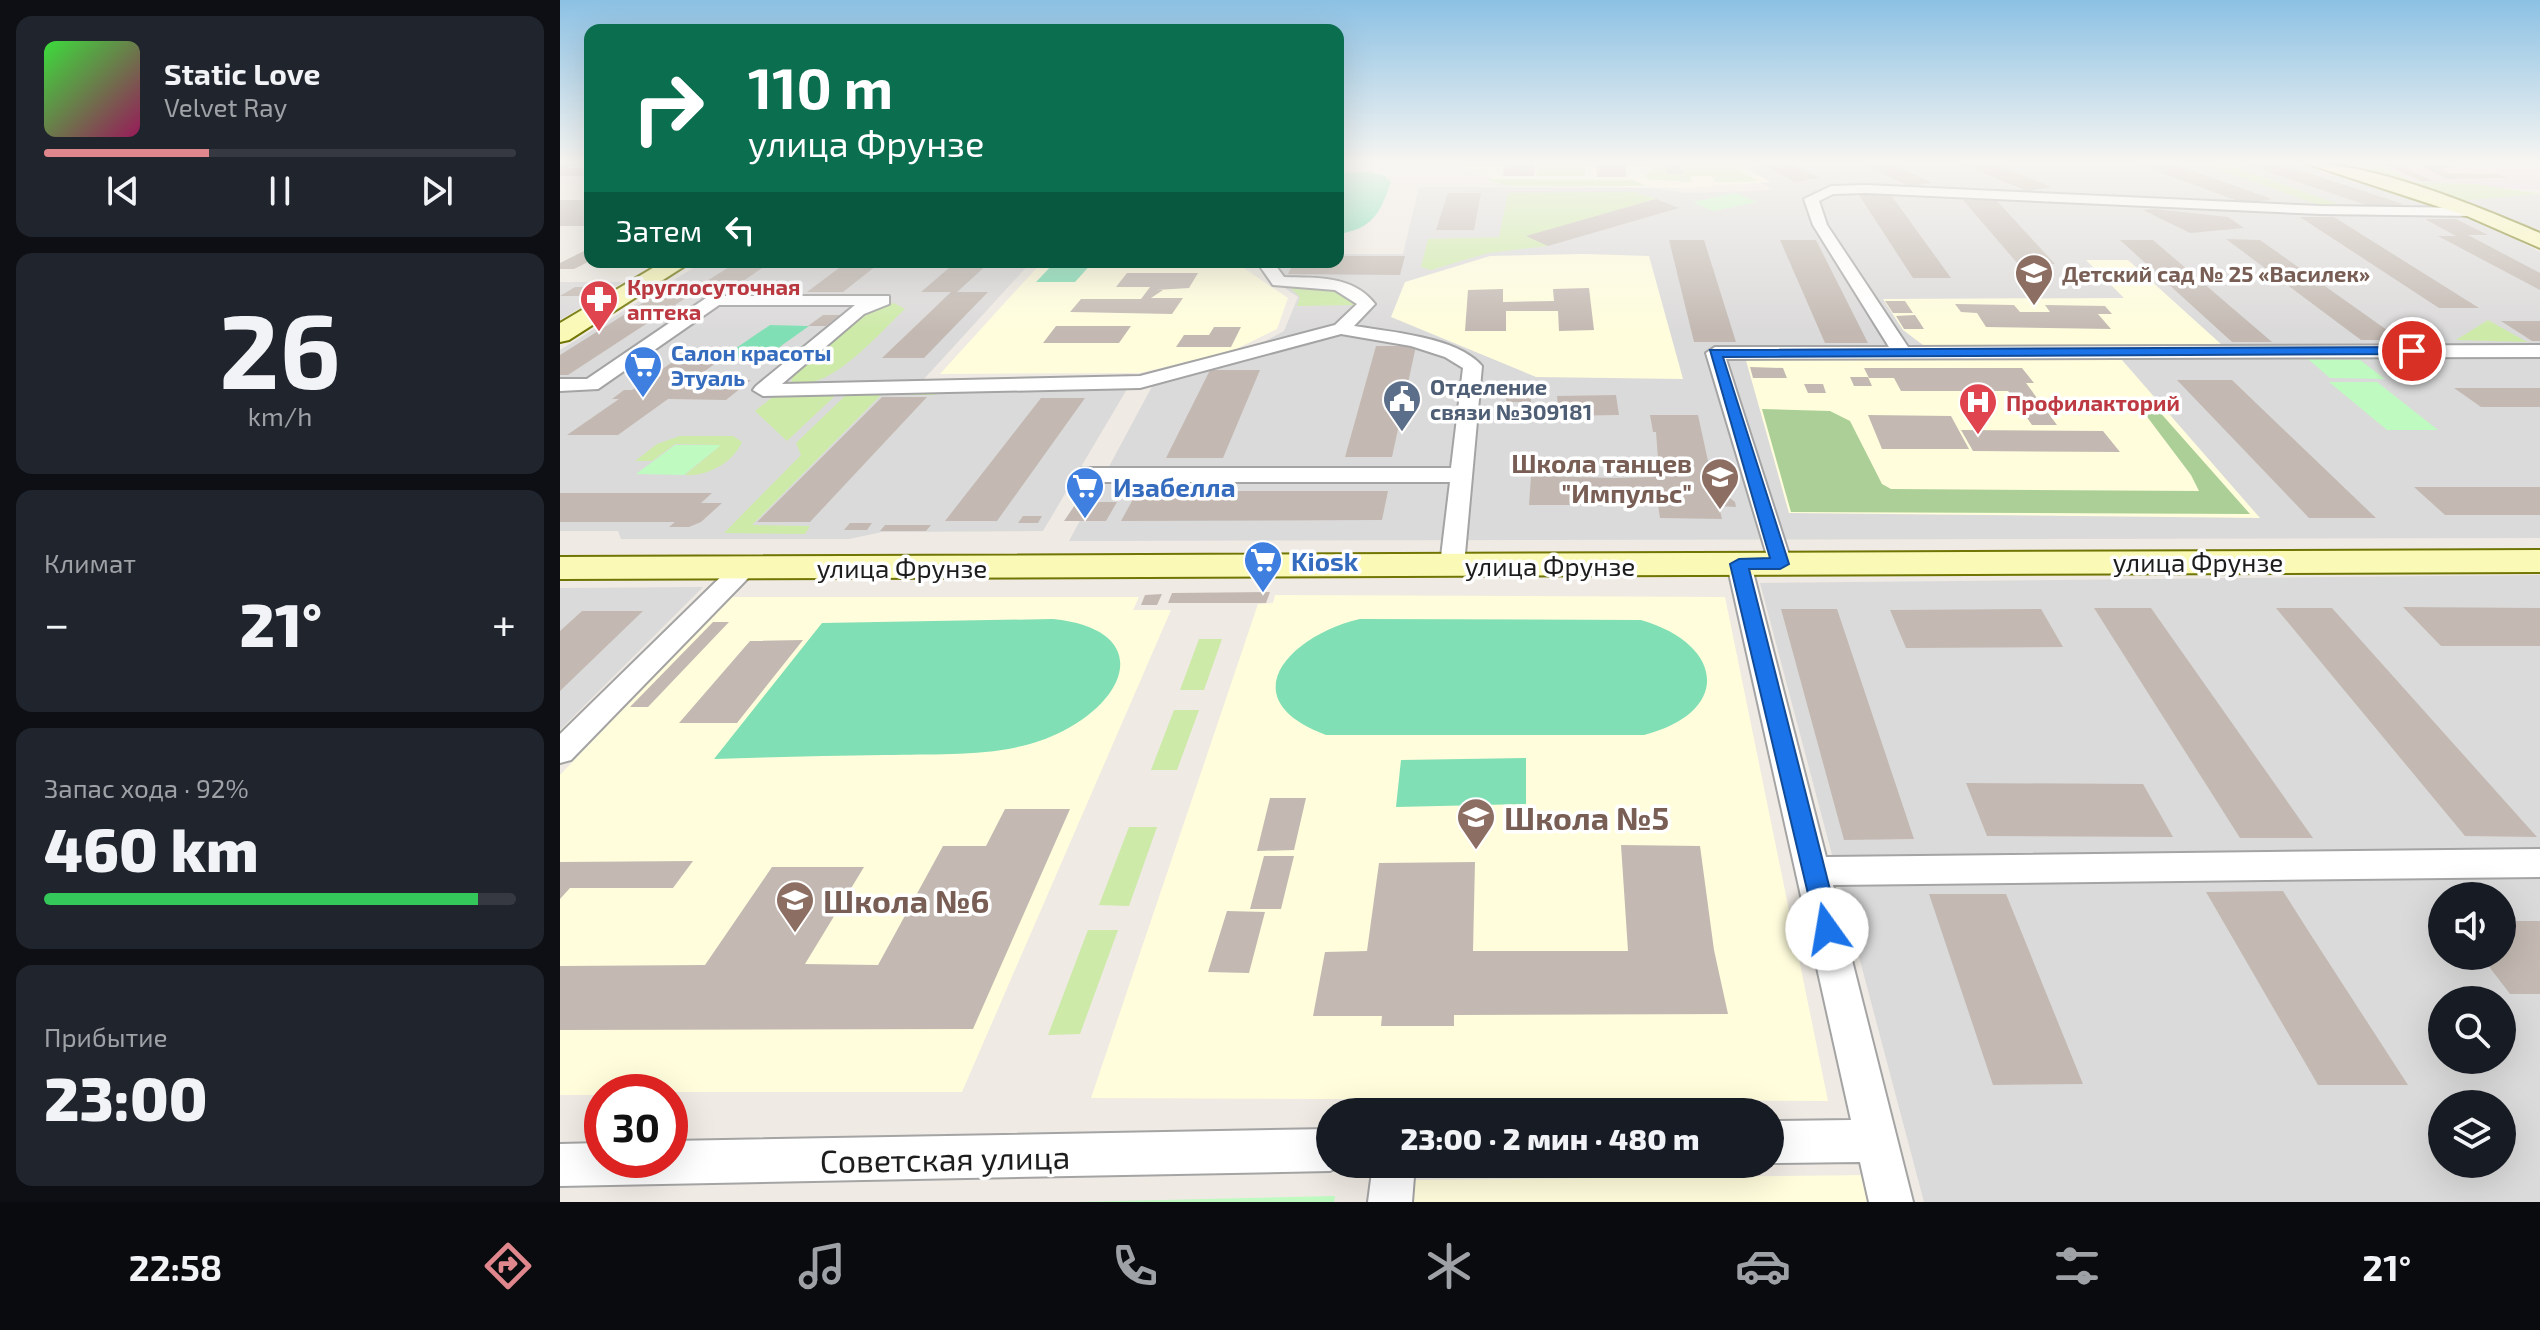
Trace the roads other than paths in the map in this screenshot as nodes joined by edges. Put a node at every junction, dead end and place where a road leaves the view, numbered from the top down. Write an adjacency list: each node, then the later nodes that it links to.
1 (1818, 219): 8 (street)
2 (2490, 219): 3 (main road)
3 (2540, 241)
4 (669, 268): 7 (main road)
5 (1269, 268): 6 (street)
6 (1341, 329): 10 (street); 12 (street)
7 (560, 334)
8 (1901, 351): 9 (street); 15 (street)
9 (2540, 351)
10 (560, 385)
11 (1082, 475): 12 (street)
12 (1459, 475): 16 (street)
13 (2540, 561): 15 (main road, улица Фрунзе)
14 (1739, 564): 15 (main road, улица Фрунзе); 16 (main road, улица Фрунзе); 21 (street)
15 (1780, 564)
16 (1452, 565): 18 (main road, улица Фрунзе)
17 (560, 568): 18 (main road, улица Фрунзе)
18 (744, 568): 19 (street)
19 (560, 752)
20 (2540, 863): 21 (street)
21 (1813, 871): 22 (street)
22 (1877, 1141): 23 (street); 28 (street)
23 (1784, 1142)
24 (1316, 1150): 25 (street, Советская улица)
25 (560, 1165)
26 (1393, 1178): 27 (street)
27 (1390, 1202)
28 (1891, 1202)

